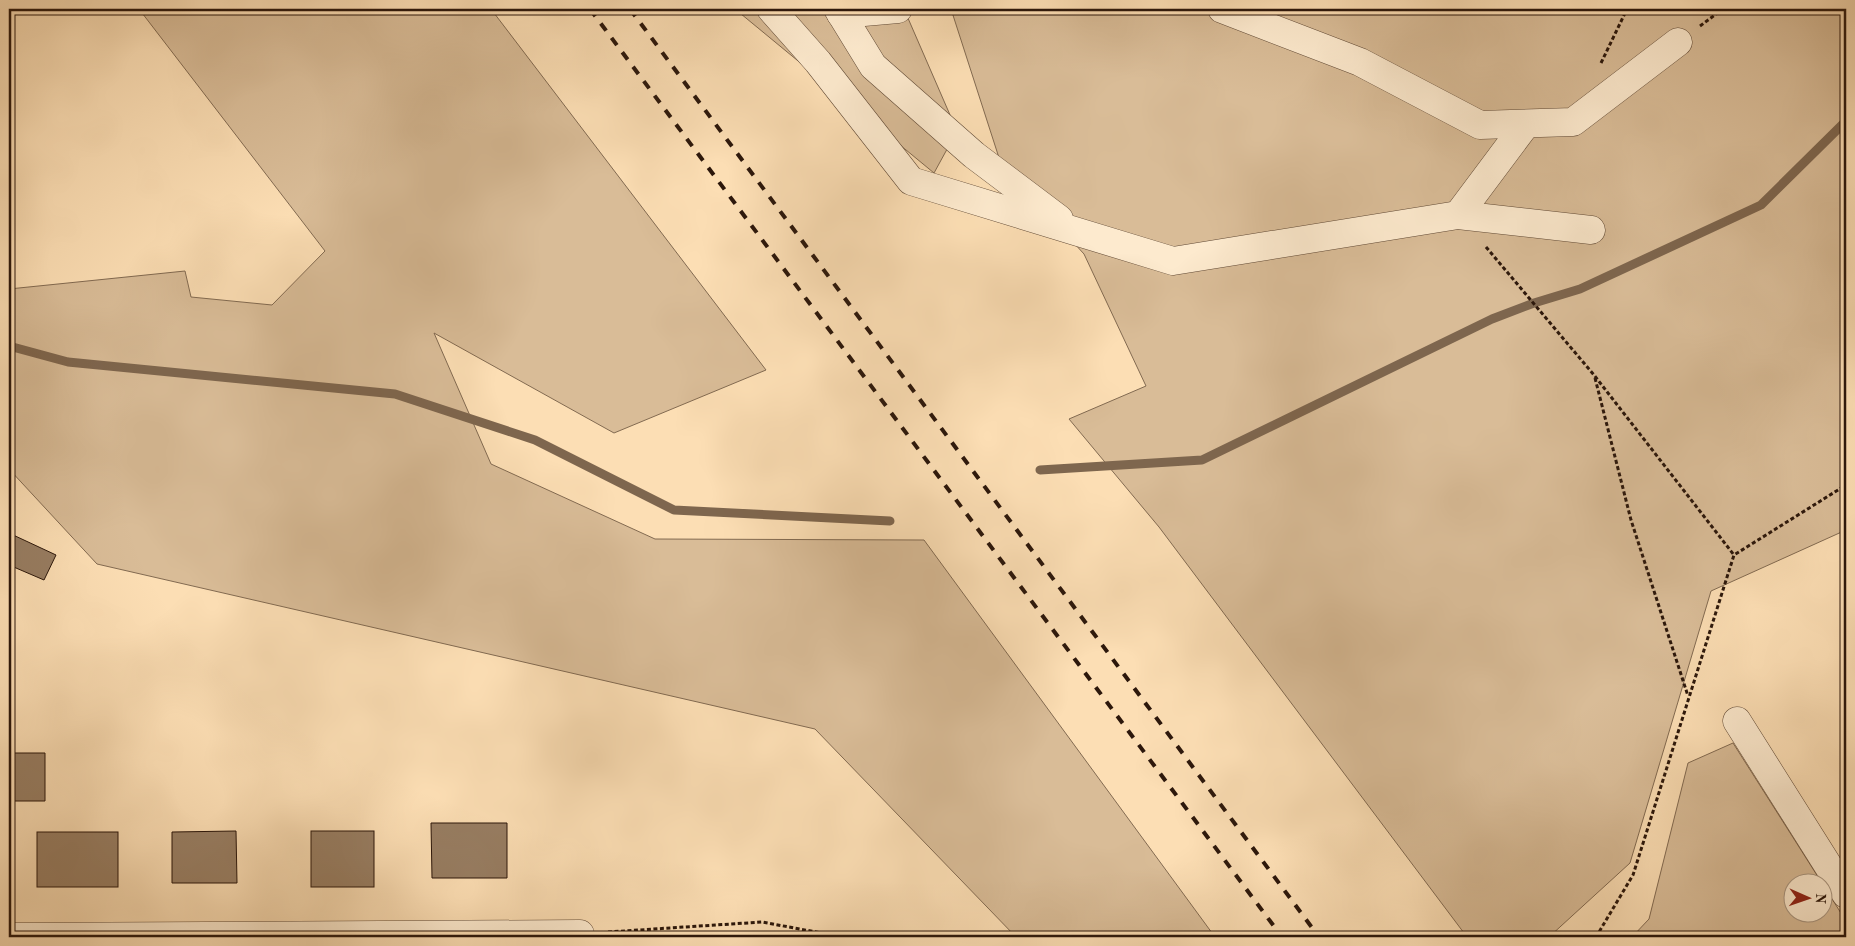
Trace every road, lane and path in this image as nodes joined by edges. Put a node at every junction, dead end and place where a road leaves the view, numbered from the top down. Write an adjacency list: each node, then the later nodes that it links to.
1 (772, 9): 9 (street)
2 (898, 9): 4 (street)
3 (1222, 9): 6 (street)
4 (840, 11): 9 (street)
5 (1678, 42): 6 (street)
6 (1526, 124): 7 (street)
7 (1458, 214): 8 (street); 9 (street); 10 (path)
8 (1591, 230)
9 (1075, 231)
10 (1594, 375): 12 (path); 13 (path)
11 (1846, 485): 12 (path)
12 (1734, 555): 13 (path)
13 (1689, 698): 19 (path)
14 (1738, 721): 15 (street)
15 (1846, 894)
16 (580, 936): 17 (street); 18 (path)
17 (9, 937)
18 (843, 937)
19 (1596, 937)

